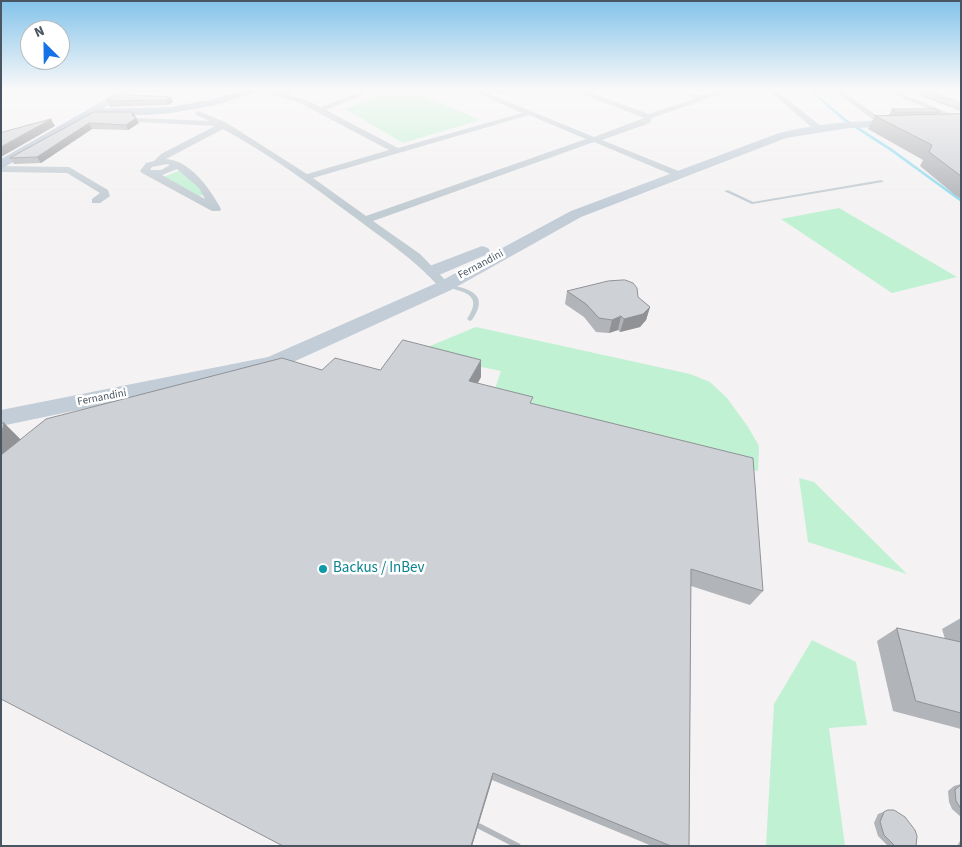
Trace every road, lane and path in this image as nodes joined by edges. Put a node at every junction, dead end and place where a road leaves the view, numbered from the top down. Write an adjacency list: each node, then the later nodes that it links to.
1 (64, 129): 13 (main road)
2 (218, 129): 11 (street)
3 (230, 129): 17 (street)
4 (355, 129): 10 (street)
5 (475, 129): 10 (street)
6 (566, 129): 9 (street)
7 (628, 129): 9 (street)
8 (815, 129): 16 (street)
9 (594, 140): 16 (street); 21 (street)
10 (397, 151): 17 (street)
11 (158, 162): 12 (street); 15 (street)
12 (176, 164): 15 (street); 15 (street)
13 (1, 165)
14 (1, 169): 20 (street)
15 (151, 173)
16 (678, 174): 22 (street, Fernandini)
17 (306, 178): 21 (street)
18 (881, 181): 19 (lane)
19 (726, 191)
20 (96, 202)
21 (364, 220): 22 (street)
22 (439, 278): 23 (lane); 24 (street, Fernandini)
23 (470, 319)
24 (1, 418)

